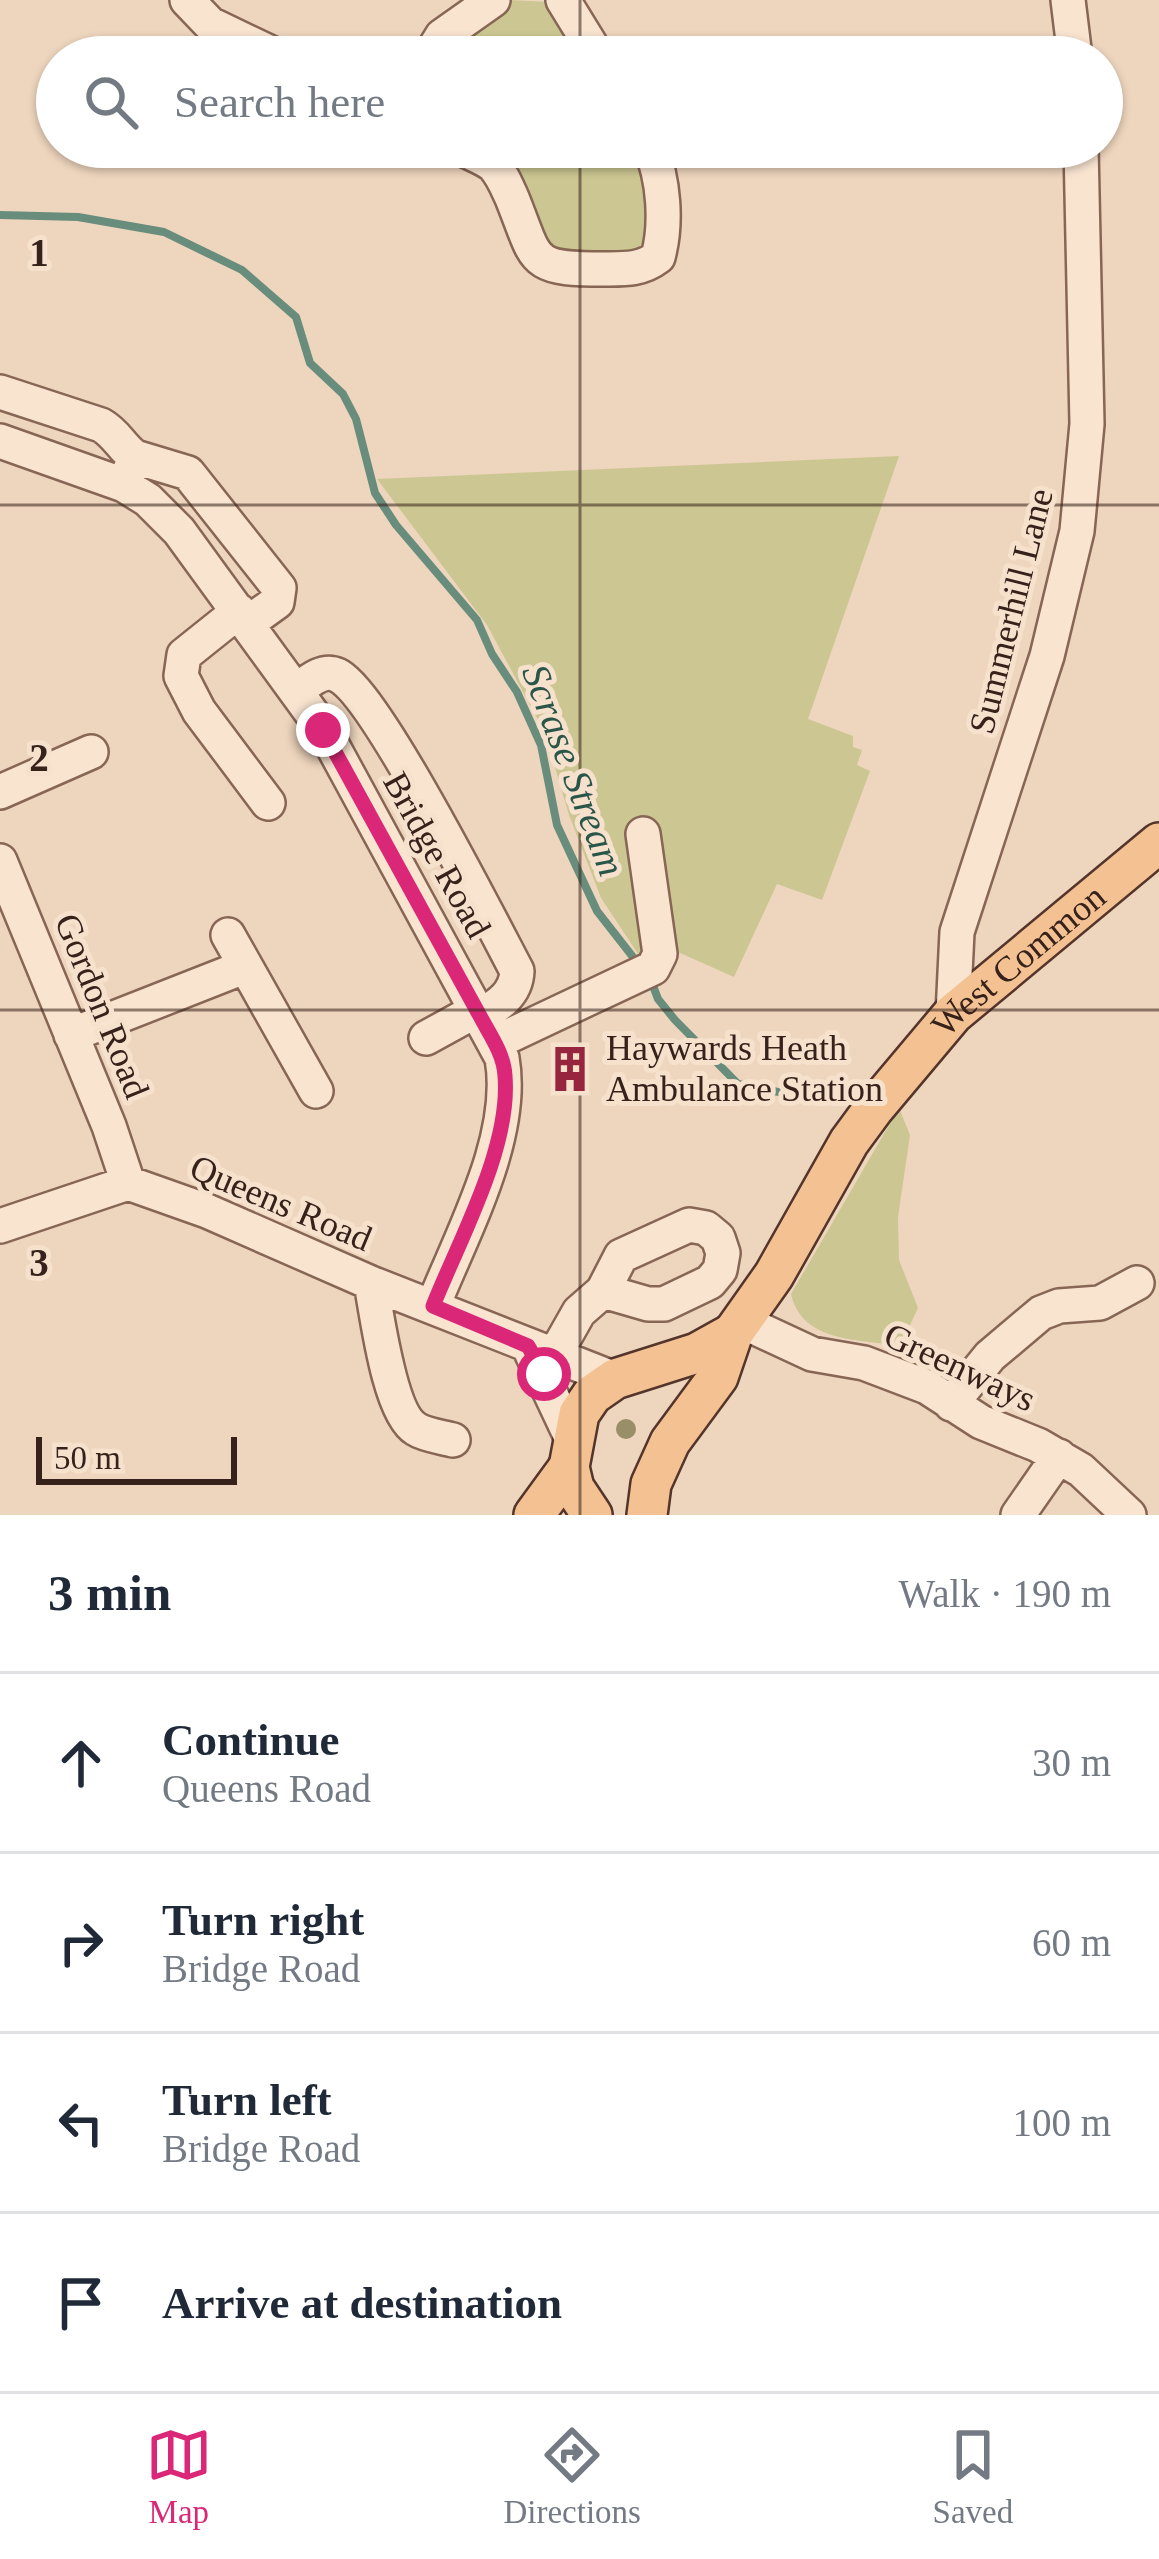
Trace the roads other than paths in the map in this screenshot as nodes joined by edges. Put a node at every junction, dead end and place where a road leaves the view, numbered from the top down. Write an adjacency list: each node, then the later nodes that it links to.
1 (187, 0): 5 (street)
2 (493, 0): 6 (street)
3 (562, 0): 7 (street)
4 (1068, 0): 8 (street)
5 (235, 36)
6 (442, 36)
7 (585, 36)
8 (1072, 36)
9 (494, 168): 10 (street)
10 (657, 168)
11 (1082, 168): 25 (street, Summerhill Lane)
12 (0, 392): 14 (street)
13 (0, 441): 14 (street, Bridge Road)
14 (130, 471): 15 (street, Bridge Road); 15 (street)
15 (243, 617): 16 (street, Bridge Road); 19 (street)
16 (296, 691): 26 (street, Bridge Road); 26 (street)
17 (91, 752): 18 (street)
18 (0, 792)
19 (268, 803)
20 (643, 834): 26 (street)
21 (1159, 843): 25 (main road, West Common)
22 (0, 861): 27 (street, Gordon Road)
23 (228, 934): 24 (street)
24 (244, 967): 27 (street); 29 (street)
25 (952, 1015): 36 (main road, West Common)
26 (484, 1023): 28 (street); 35 (street, Bridge Road)
27 (71, 1035): 30 (street, Gordon Road)
28 (426, 1038)
29 (316, 1091)
30 (128, 1183): 31 (street); 32 (street, Queens Road)
31 (0, 1226)
32 (371, 1283): 35 (street, Queens Road); 40 (street)
33 (1137, 1283): 39 (street)
34 (603, 1292): 37 (street)
35 (433, 1306): 37 (street, Queens Road)
36 (737, 1327): 38 (main road); 39 (street, Greenways); 41 (main road, West Common)
37 (542, 1358): 38 (street, Queens Road); 43 (street)
38 (622, 1378): 41 (main road); 43 (main road)
39 (951, 1404): 42 (street, Greenways)
40 (453, 1440)
41 (670, 1442): 43 (main road, West Common)
42 (1059, 1456): 45 (street); 46 (street, Greenways)
43 (600, 1493): 44 (main road)
44 (535, 1515)
45 (1018, 1515)
46 (1129, 1515)

